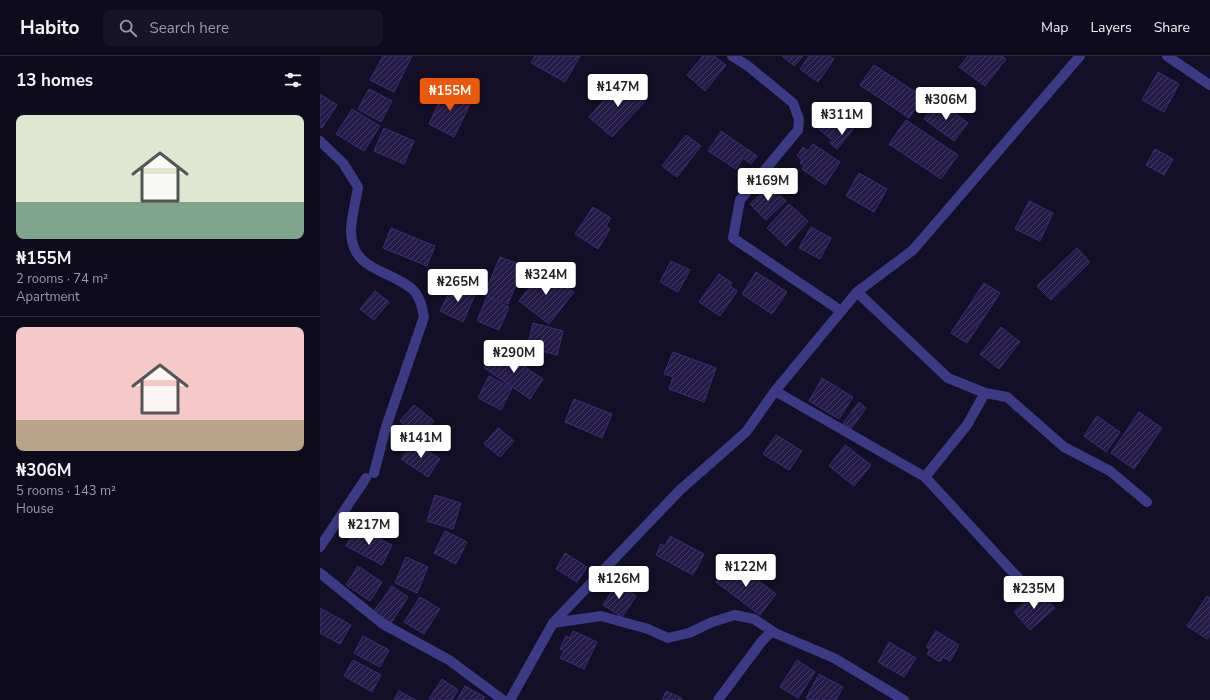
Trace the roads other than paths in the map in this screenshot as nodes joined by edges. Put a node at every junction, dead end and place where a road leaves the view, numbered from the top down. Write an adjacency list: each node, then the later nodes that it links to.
1 (732, 56): 7 (street)
2 (1080, 56): 6 (street)
3 (1166, 56): 4 (street)
4 (1210, 85)
5 (320, 141): 12 (street)
6 (857, 292): 7 (street); 9 (street)
7 (841, 311): 8 (street)
8 (775, 391): 10 (street); 15 (street)
9 (985, 393): 10 (street); 11 (street)
10 (926, 477): 14 (street)
11 (1148, 502)
12 (320, 547)
13 (320, 574): 17 (street)
14 (1021, 581)
15 (553, 623): 16 (street); 18 (street)
16 (775, 632): 19 (street); 20 (street)
17 (503, 700)
18 (510, 700)
19 (718, 700)
20 (904, 700)

